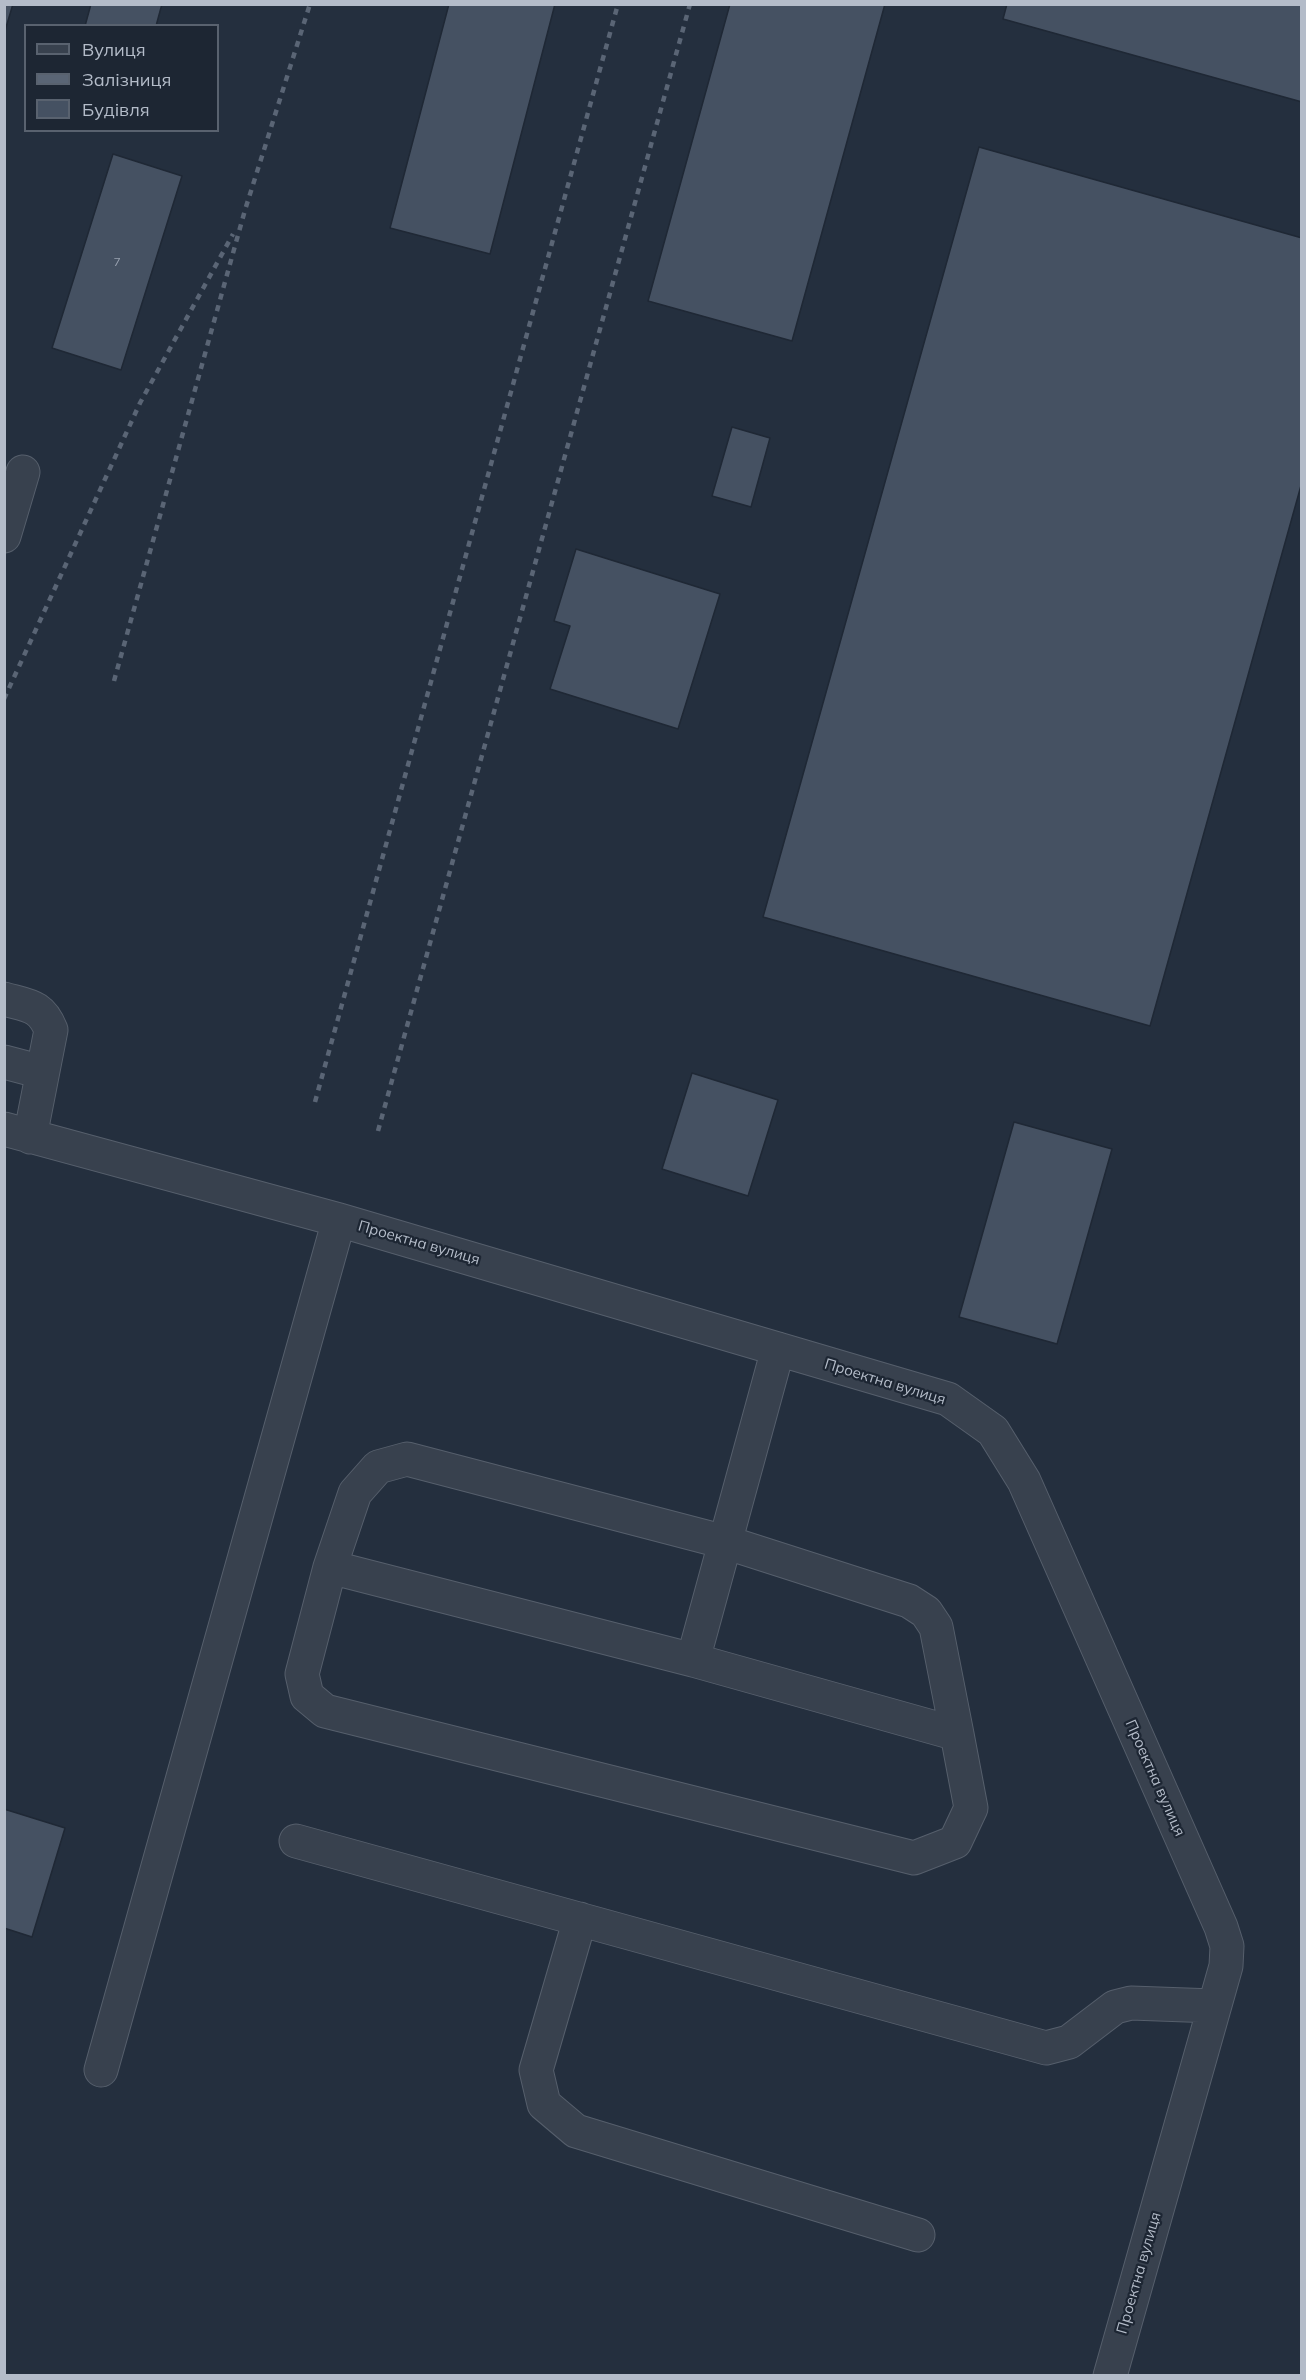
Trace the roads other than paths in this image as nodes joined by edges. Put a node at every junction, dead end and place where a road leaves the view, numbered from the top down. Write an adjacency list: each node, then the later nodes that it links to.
1 (23, 472): 2 (street)
2 (4, 536)
3 (4, 999): 5 (street)
4 (4, 1062): 5 (street)
5 (42, 1072): 6 (street)
6 (17, 1133): 7 (street, Проектна вулиця)
7 (339, 1220): 8 (street, Проектна вулиця); 16 (street)
8 (778, 1349): 9 (street); 15 (street, Проектна вулиця)
9 (725, 1542): 10 (street); 11 (street); 12 (street)
10 (330, 1567): 11 (street); 12 (street)
11 (693, 1660): 12 (street)
12 (957, 1734)
13 (296, 1841): 14 (street)
14 (580, 1919): 15 (street); 17 (street)
15 (1214, 2006): 18 (street, Проектна вулиця)
16 (101, 2070)
17 (918, 2235)
18 (1110, 2376)

